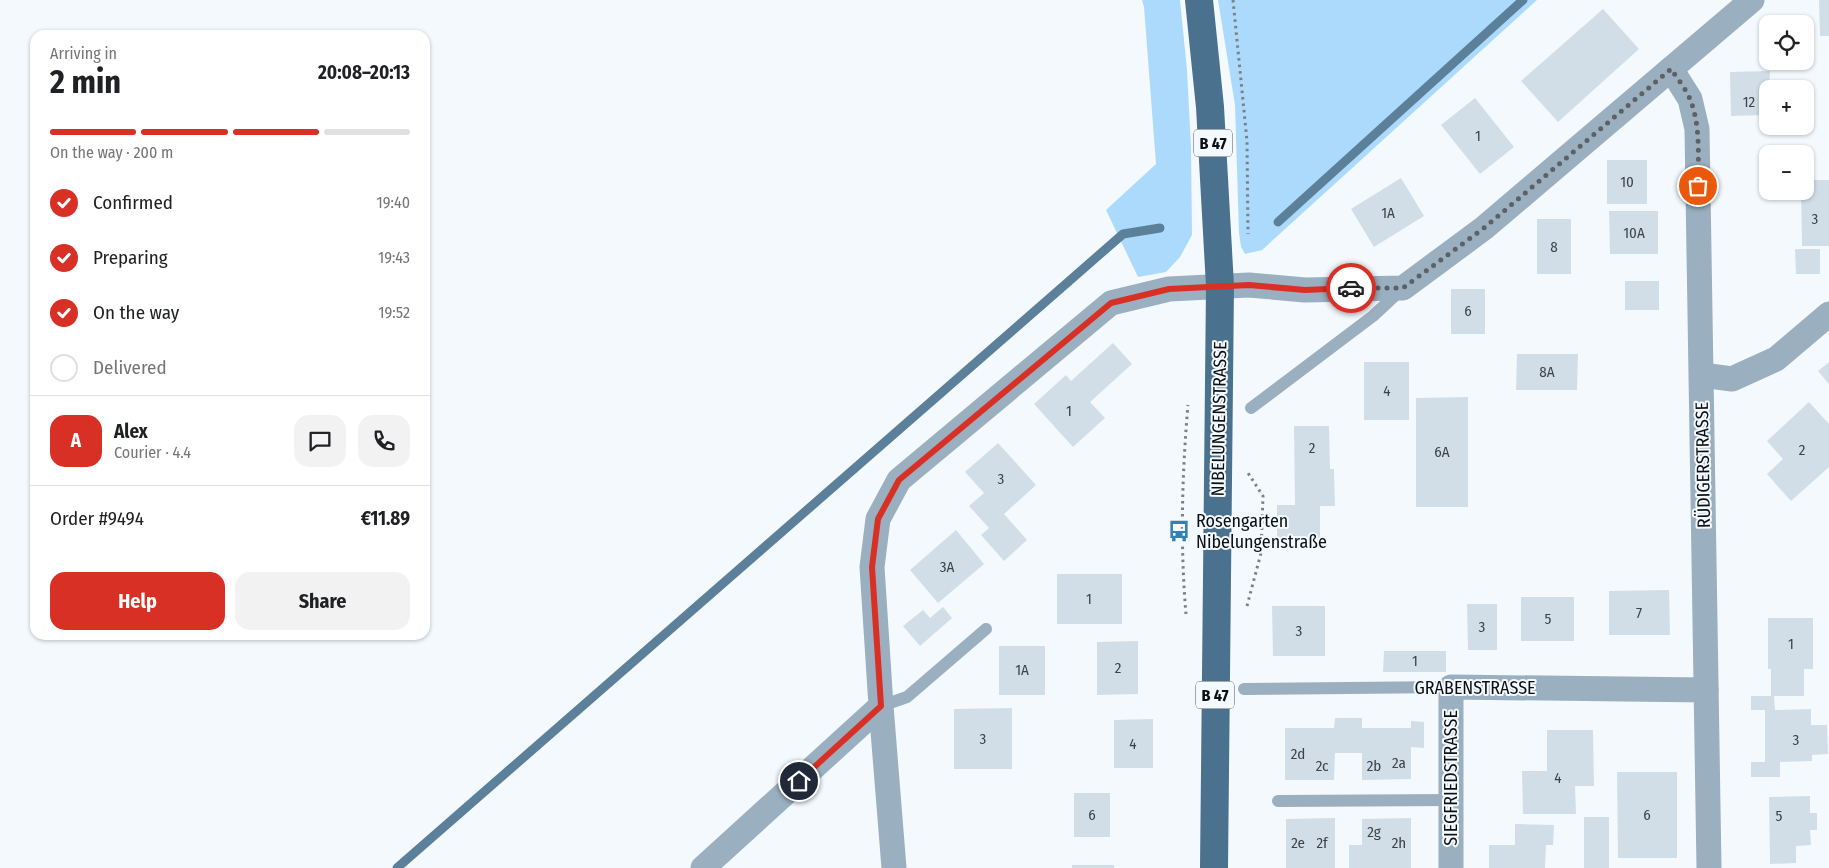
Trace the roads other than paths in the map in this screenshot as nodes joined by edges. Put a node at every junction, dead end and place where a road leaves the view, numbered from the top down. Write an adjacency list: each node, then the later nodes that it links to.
1 (1199, 0): 4 (main road, NIBELUNGENSTRASSE / B 47)
2 (1752, 0): 3 (street)
3 (1671, 69): 5 (street); 7 (street, RÜDIGERSTRASSE)
4 (1220, 286): 5 (street); 13 (street); 18 (main road, NIBELUNGENSTRASSE / B 47)
5 (1403, 288): 8 (lane)
6 (1829, 314): 7 (street)
7 (1702, 375): 12 (street, RÜDIGERSTRASSE)
8 (1251, 408)
9 (986, 628): 13 (lane)
10 (1451, 687): 11 (lane, GRABENSTRASSE); 12 (street, GRABENSTRASSE); 15 (street, SIEGFRIEDSTRASSE)
11 (1244, 689)
12 (1706, 690): 20 (street, RÜDIGERSTRASSE)
13 (881, 706): 16 (street); 17 (street)
14 (1278, 800): 15 (lane)
15 (1451, 800): 19 (street, SIEGFRIEDSTRASSE)
16 (703, 868)
17 (894, 868)
18 (1214, 868)
19 (1451, 868)
20 (1709, 868)

